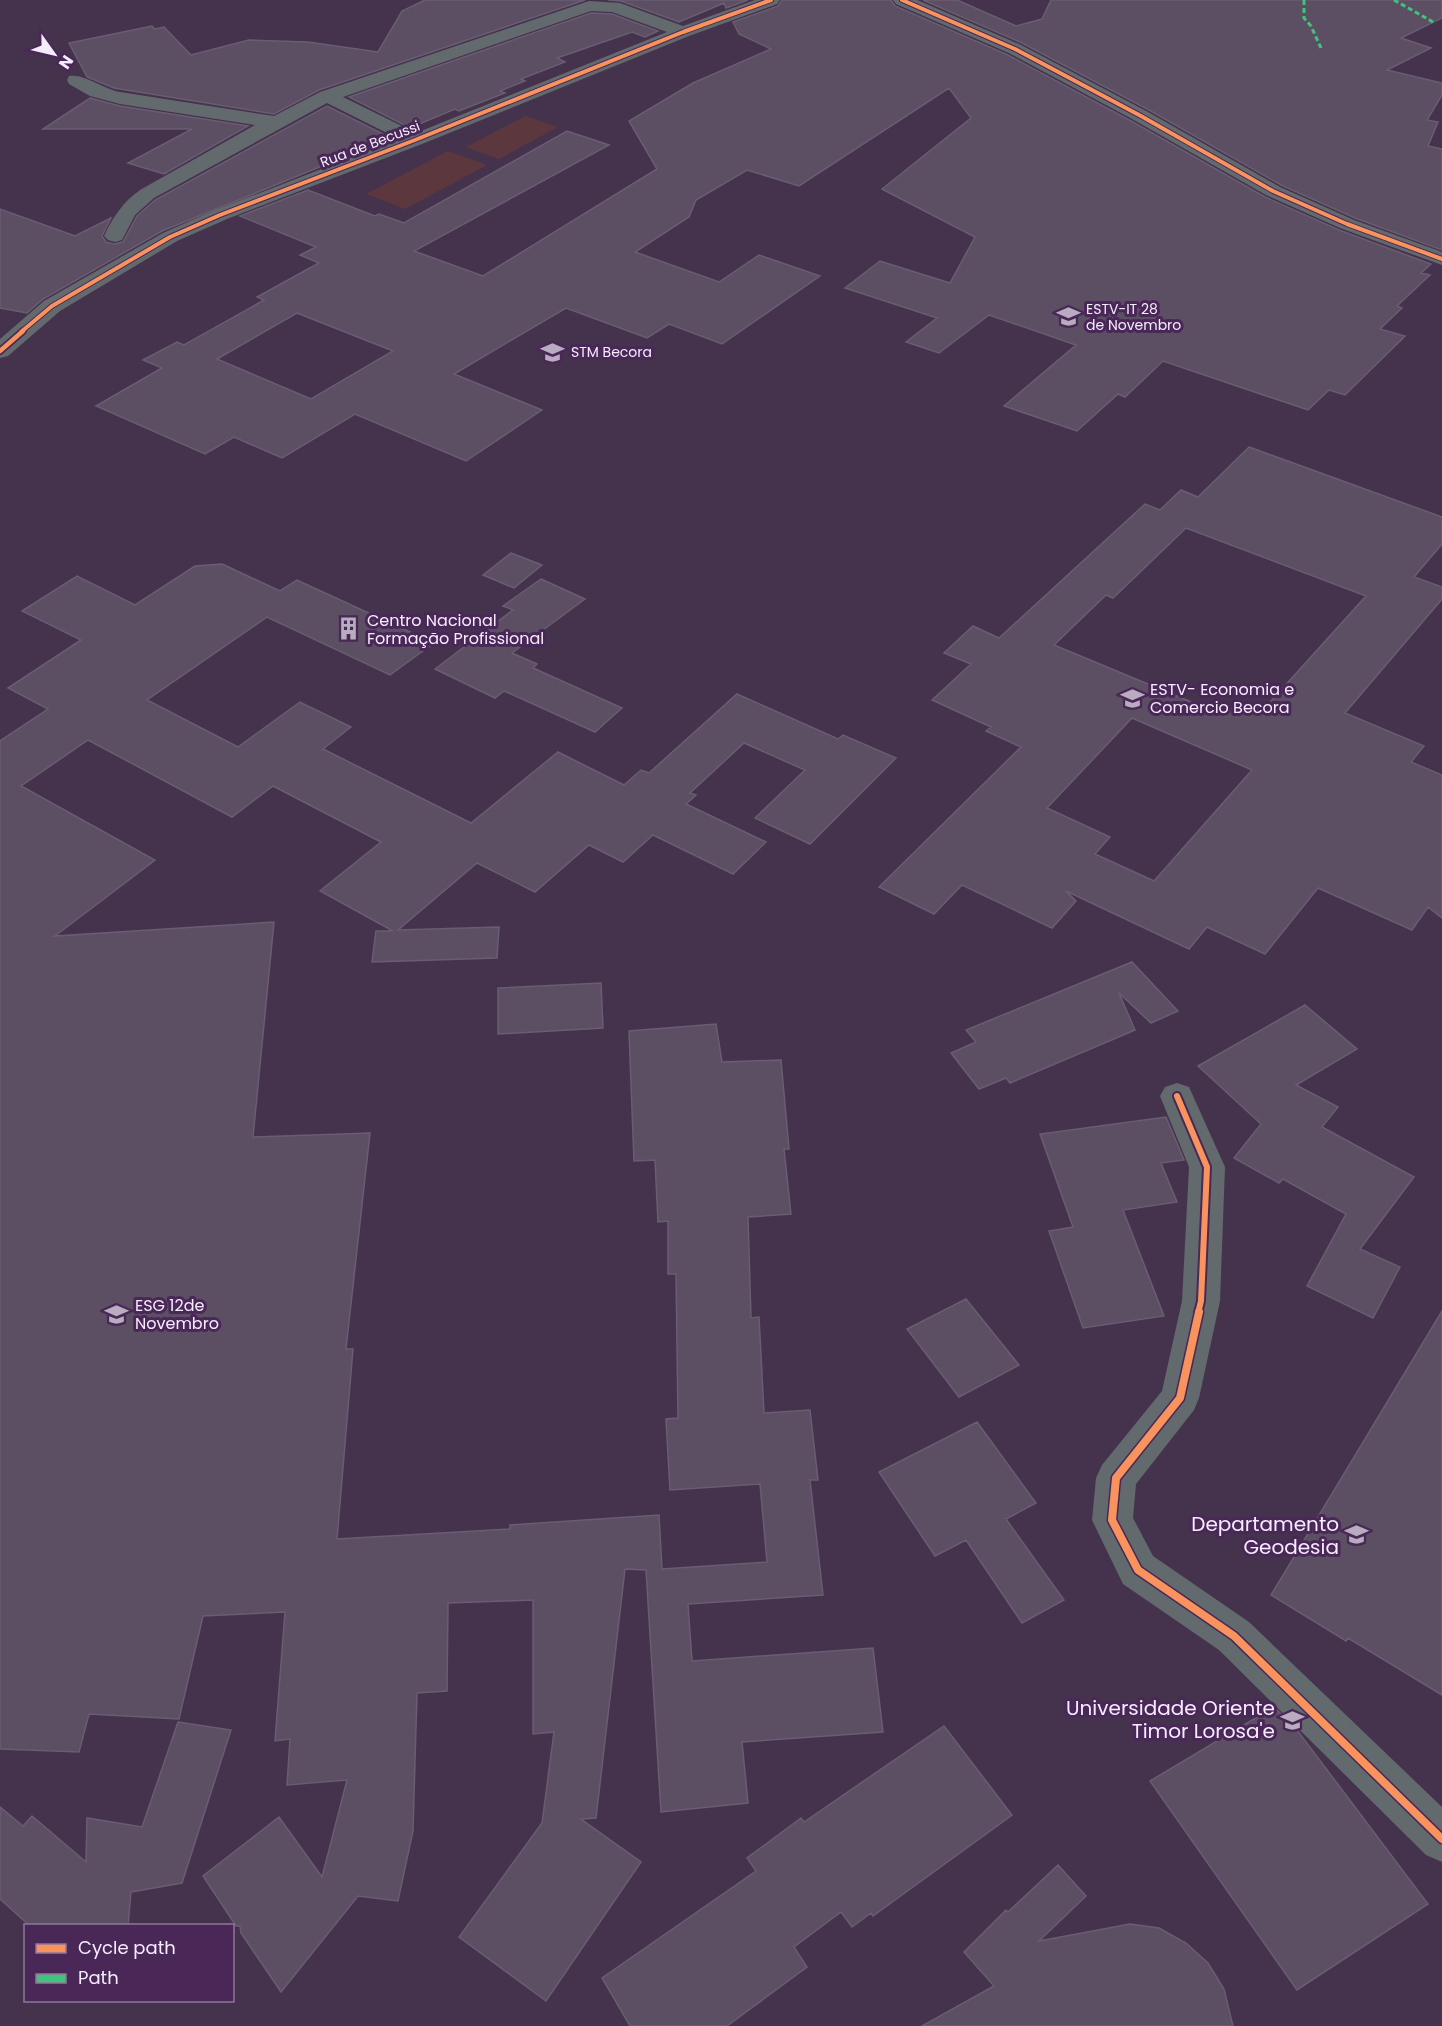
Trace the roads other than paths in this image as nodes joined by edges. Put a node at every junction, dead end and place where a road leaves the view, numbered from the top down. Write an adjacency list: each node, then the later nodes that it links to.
1 (771, 0): 4 (street, Rua de Becussi)
2 (902, 0): 10 (street)
3 (614, 2): 4 (street); 6 (street)
4 (683, 32): 8 (street, Rua de Becussi)
5 (76, 80): 7 (street)
6 (327, 96): 7 (street); 8 (street)
7 (277, 122): 9 (street)
8 (415, 140): 11 (street, Rua de Becussi)
9 (115, 236)
10 (1442, 259)
11 (0, 351)
12 (1177, 1096): 13 (street)
13 (1442, 1839)

